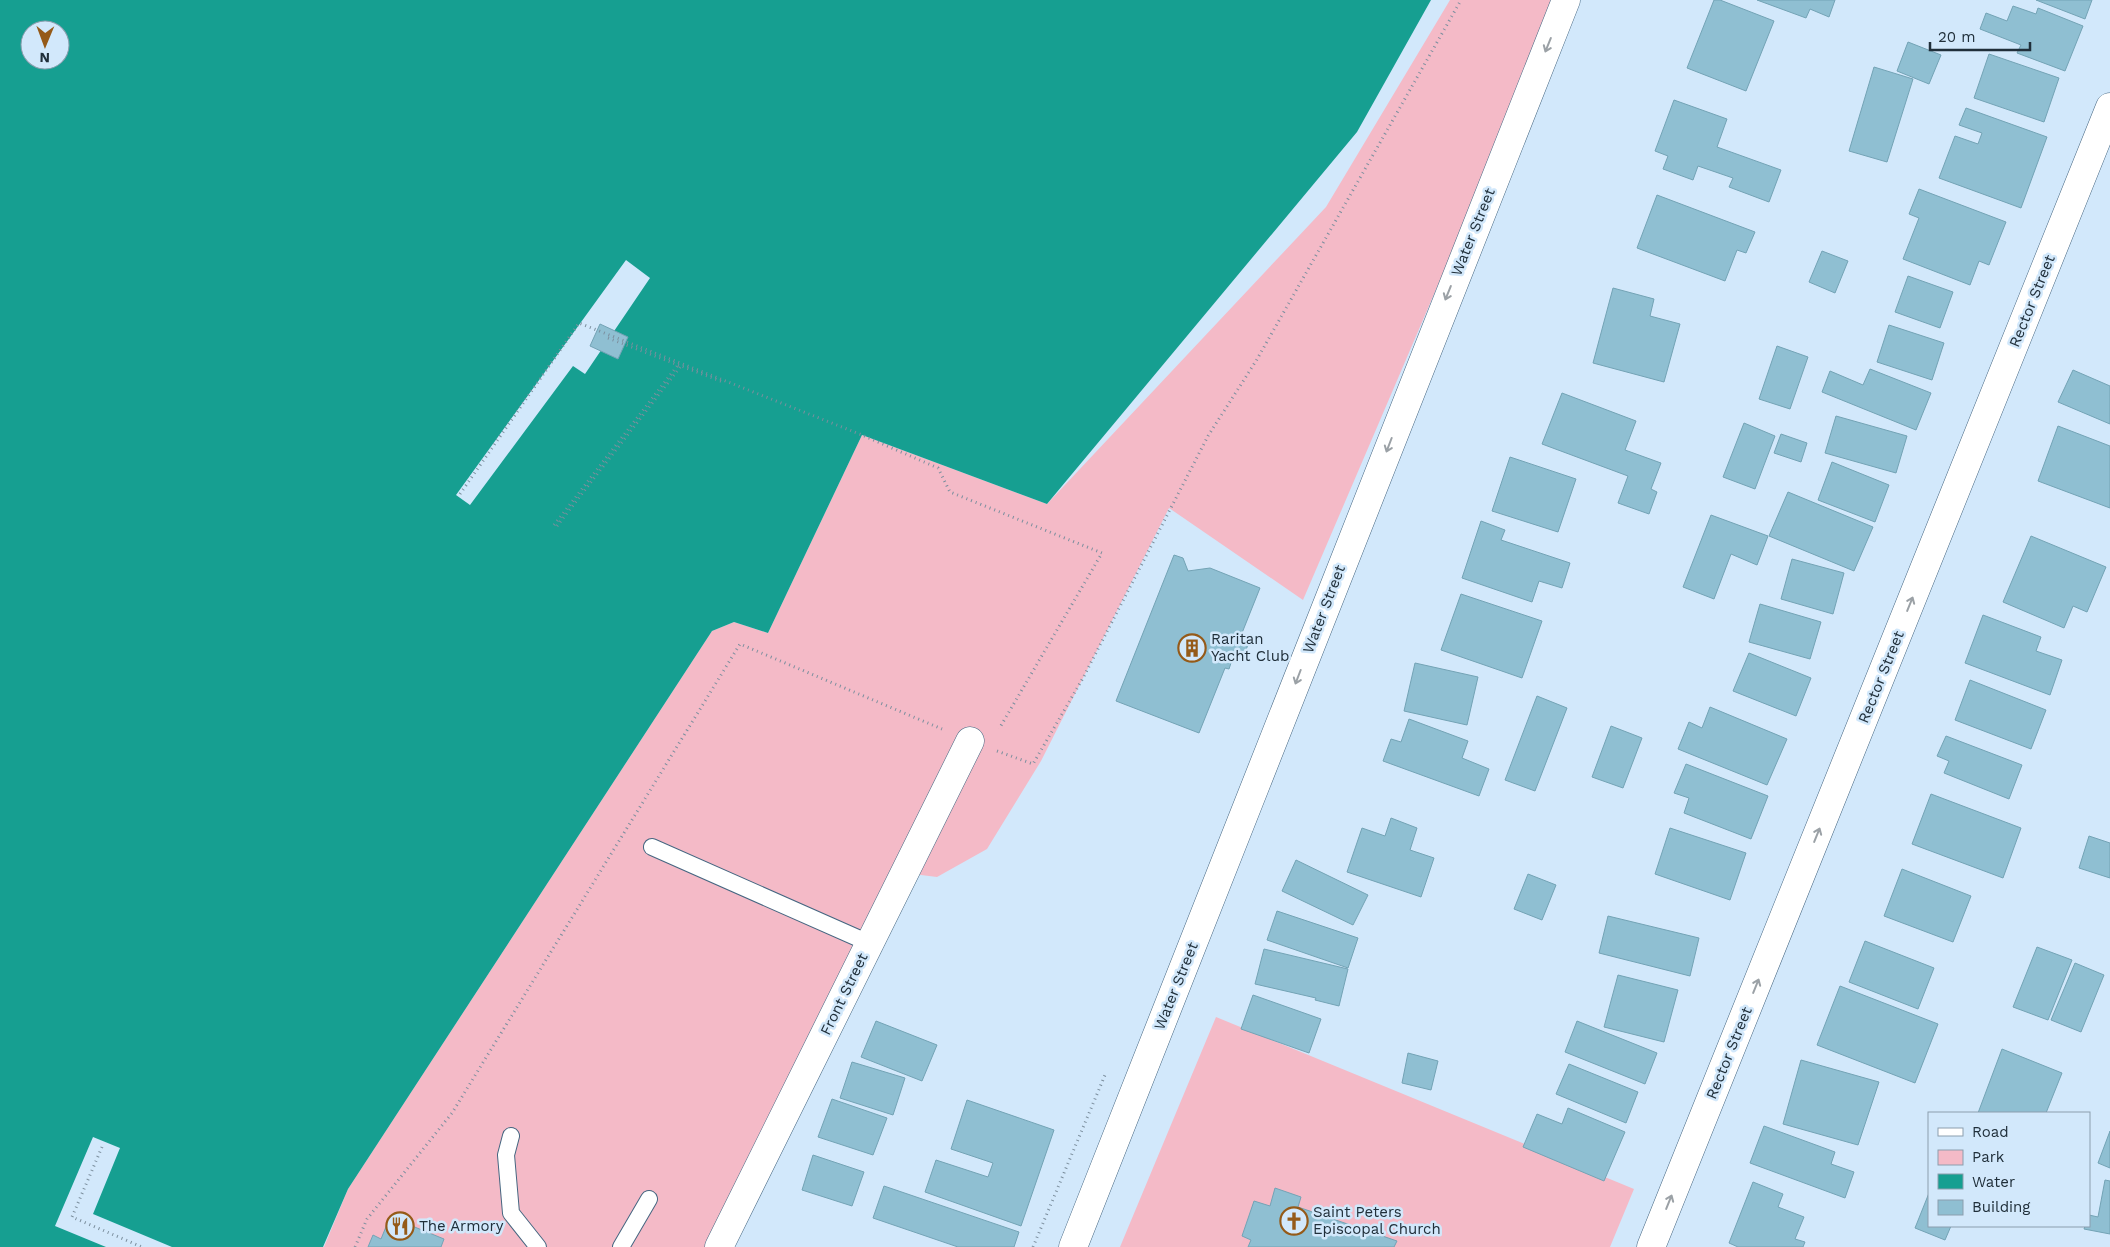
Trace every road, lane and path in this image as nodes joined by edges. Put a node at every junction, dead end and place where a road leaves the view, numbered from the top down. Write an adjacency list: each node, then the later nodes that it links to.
1 (1462, 0): 9 (path)
2 (1566, 0): 21 (street, Water Street, one-way to 21)
3 (2110, 107): 4 (street, Rector Street)
4 (2101, 157): 15 (street, Rector Street, one-way to 4)
5 (608, 338): 6 (path)
6 (681, 364): 7 (path); 8 (path); 9 (path)
7 (460, 494)
8 (556, 526)
9 (979, 744): 11 (street, Front Street); 17 (path)
10 (652, 847): 11 (lane)
11 (869, 943): 20 (street, Front Street)
12 (511, 1136): 18 (lane)
13 (102, 1147): 16 (path)
14 (649, 1199): 19 (lane)
15 (1656, 1245)
16 (142, 1247)
17 (355, 1247)
18 (538, 1247)
19 (621, 1247)
20 (718, 1247)
21 (1073, 1247)

